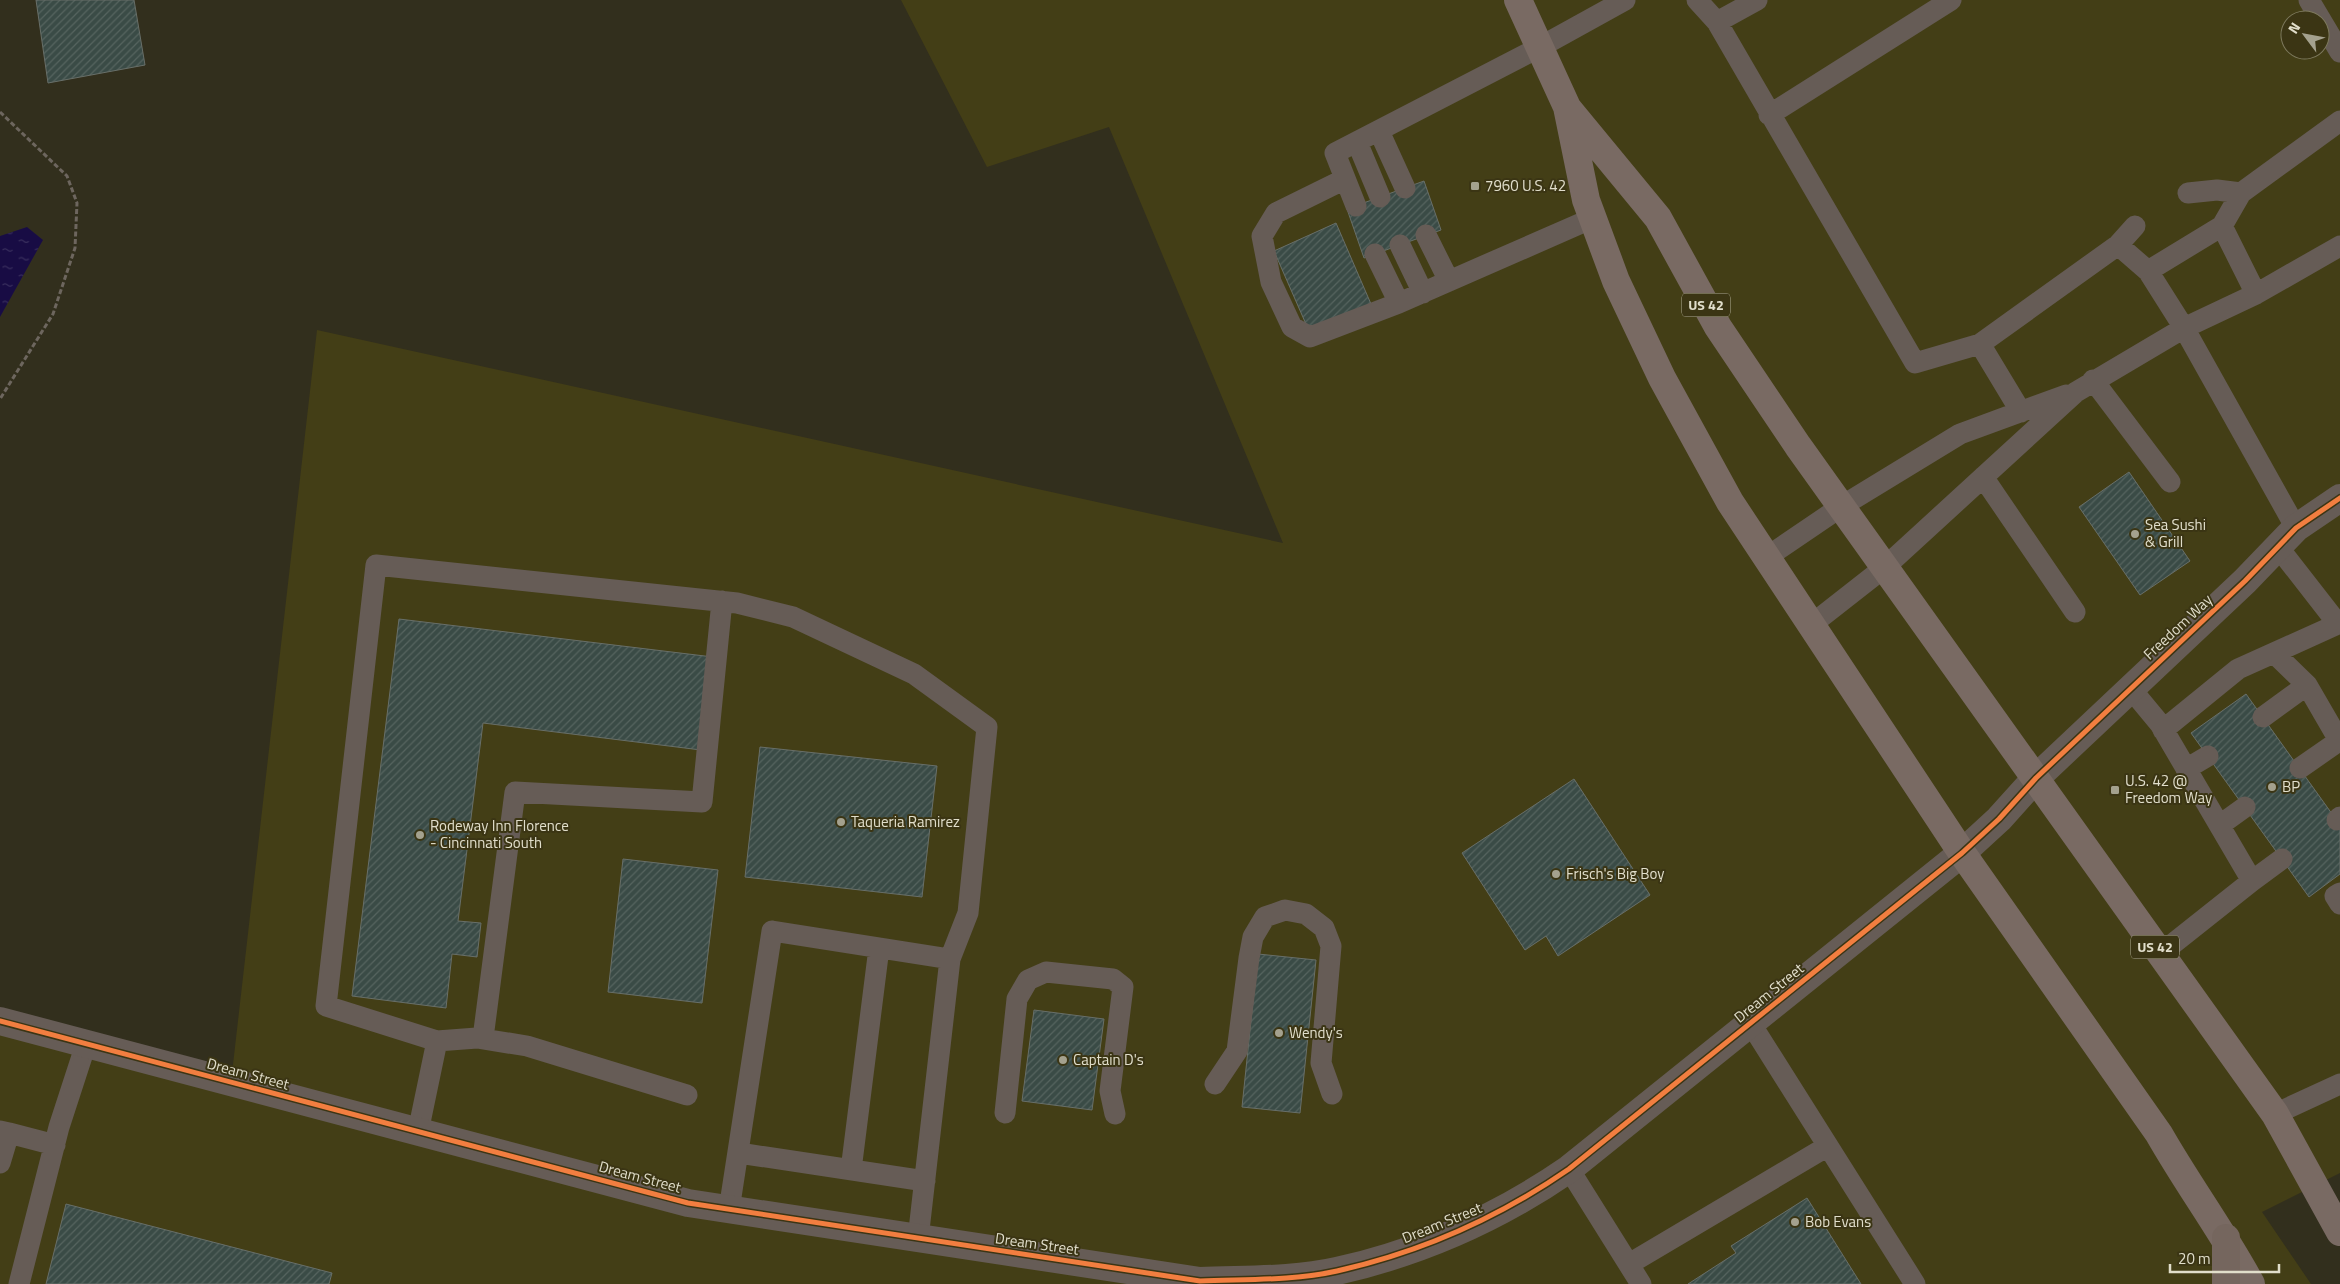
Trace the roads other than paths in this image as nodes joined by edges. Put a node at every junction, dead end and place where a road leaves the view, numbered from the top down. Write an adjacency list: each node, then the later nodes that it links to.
1 (1518, 0): 8 (main road, US 42)
2 (1625, 0): 8 (lane)
3 (1697, 0): 7 (lane)
4 (1757, 0): 7 (lane)
5 (1951, 0): 11 (lane)
6 (2309, 0): 9 (lane)
7 (1717, 22): 11 (lane)
8 (1540, 47): 10 (main road, US 42); 13 (lane)
9 (2340, 52)
10 (1567, 107): 21 (main road, US 42); 41 (main road, US 42)
11 (1769, 115): 35 (lane)
12 (2340, 121): 17 (lane)
13 (1379, 131): 14 (lane); 16 (lane)
14 (1357, 142): 15 (lane); 19 (lane)
15 (1345, 179): 20 (lane); 33 (lane)
16 (1405, 188)
17 (2241, 193): 18 (lane); 23 (lane)
18 (2188, 194)
19 (1380, 197)
20 (1356, 206)
21 (1593, 218): 30 (lane); 43 (main road, US 42)
22 (2135, 226): 26 (lane)
23 (2222, 226): 29 (lane); 32 (lane)
24 (1426, 235): 30 (lane)
25 (1400, 245): 31 (lane)
26 (2118, 245): 29 (lane); 35 (lane)
27 (2340, 246): 32 (lane)
28 (1375, 254): 33 (lane)
29 (2148, 271): 34 (lane)
30 (1449, 281): 31 (lane)
31 (1423, 292): 33 (lane)
32 (2256, 294): 34 (lane)
33 (1399, 303)
34 (2184, 328): 36 (lane); 42 (lane)
35 (1980, 344): 37 (lane)
36 (2084, 386): 37 (lane); 38 (lane); 39 (lane)
37 (2020, 412): 41 (lane)
38 (1982, 477): 44 (lane); 46 (lane)
39 (2170, 482)
40 (2340, 498): 42 (street, Freedom Way)
41 (1842, 506): 43 (lane); 44 (main road, US 42)
42 (2287, 537): 47 (lane); 51 (street, Freedom Way)
43 (1767, 557): 48 (main road, US 42)
44 (1885, 567): 48 (lane); 58 (main road, US 42)
45 (722, 602): 68 (lane); 71 (lane); 72 (lane)
46 (2075, 612)
47 (2339, 623): 49 (lane)
48 (1811, 625): 61 (main road, US 42)
49 (2274, 653): 50 (lane); 53 (lane)
50 (2307, 685): 52 (lane); 54 (lane)
51 (2131, 689): 53 (lane); 58 (street, Freedom Way)
52 (2263, 717)
53 (2163, 730): 57 (lane)
54 (2340, 742): 56 (lane)
55 (2208, 756): 57 (lane)
56 (2300, 768)
57 (2186, 769): 60 (lane)
58 (2036, 778): 61 (street, Dream Street); 67 (main road, US 42)
59 (2245, 807): 60 (lane)
60 (2220, 825): 63 (lane)
61 (1962, 853): 70 (street, Dream Street); 92 (main road, US 42)
62 (2282, 858): 63 (lane)
63 (2252, 881): 67 (lane)
64 (2340, 892): 65 (lane)
65 (2340, 904)
66 (879, 948): 68 (lane); 85 (lane); 88 (lane)
67 (2160, 954): 80 (main road, US 42)
68 (950, 959): 89 (lane)
69 (0, 1021): 73 (street, Dream Street)
70 (1751, 1024): 84 (lane); 87 (street, Dream Street)
71 (483, 1038): 72 (lane); 76 (lane)
72 (437, 1040): 82 (lane)
73 (86, 1044): 82 (street, Dream Street); 83 (lane)
74 (1215, 1084): 77 (lane)
75 (2340, 1084): 80 (lane)
76 (687, 1094)
77 (1332, 1094)
78 (1005, 1113): 79 (lane)
79 (1115, 1114)
80 (2275, 1114): 91 (main road, US 42)
81 (4, 1132): 83 (lane); 86 (lane)
82 (418, 1132): 90 (street, Dream Street)
83 (55, 1145): 95 (lane)
84 (1828, 1146): 94 (lane); 97 (lane)
85 (739, 1153): 88 (lane); 90 (lane)
86 (0, 1163)
87 (1570, 1169): 93 (street, Dream Street); 94 (lane)
88 (851, 1170): 89 (lane)
89 (925, 1182): 93 (lane)
90 (730, 1210): 93 (street, Dream Street)
91 (2340, 1232)
92 (2226, 1238): 98 (highway); 99 (main road, US 42)
93 (918, 1240)
94 (1629, 1264): 96 (lane)
95 (19, 1284)
96 (1641, 1284)
97 (1915, 1284)
98 (2226, 1284)
99 (2251, 1284)

